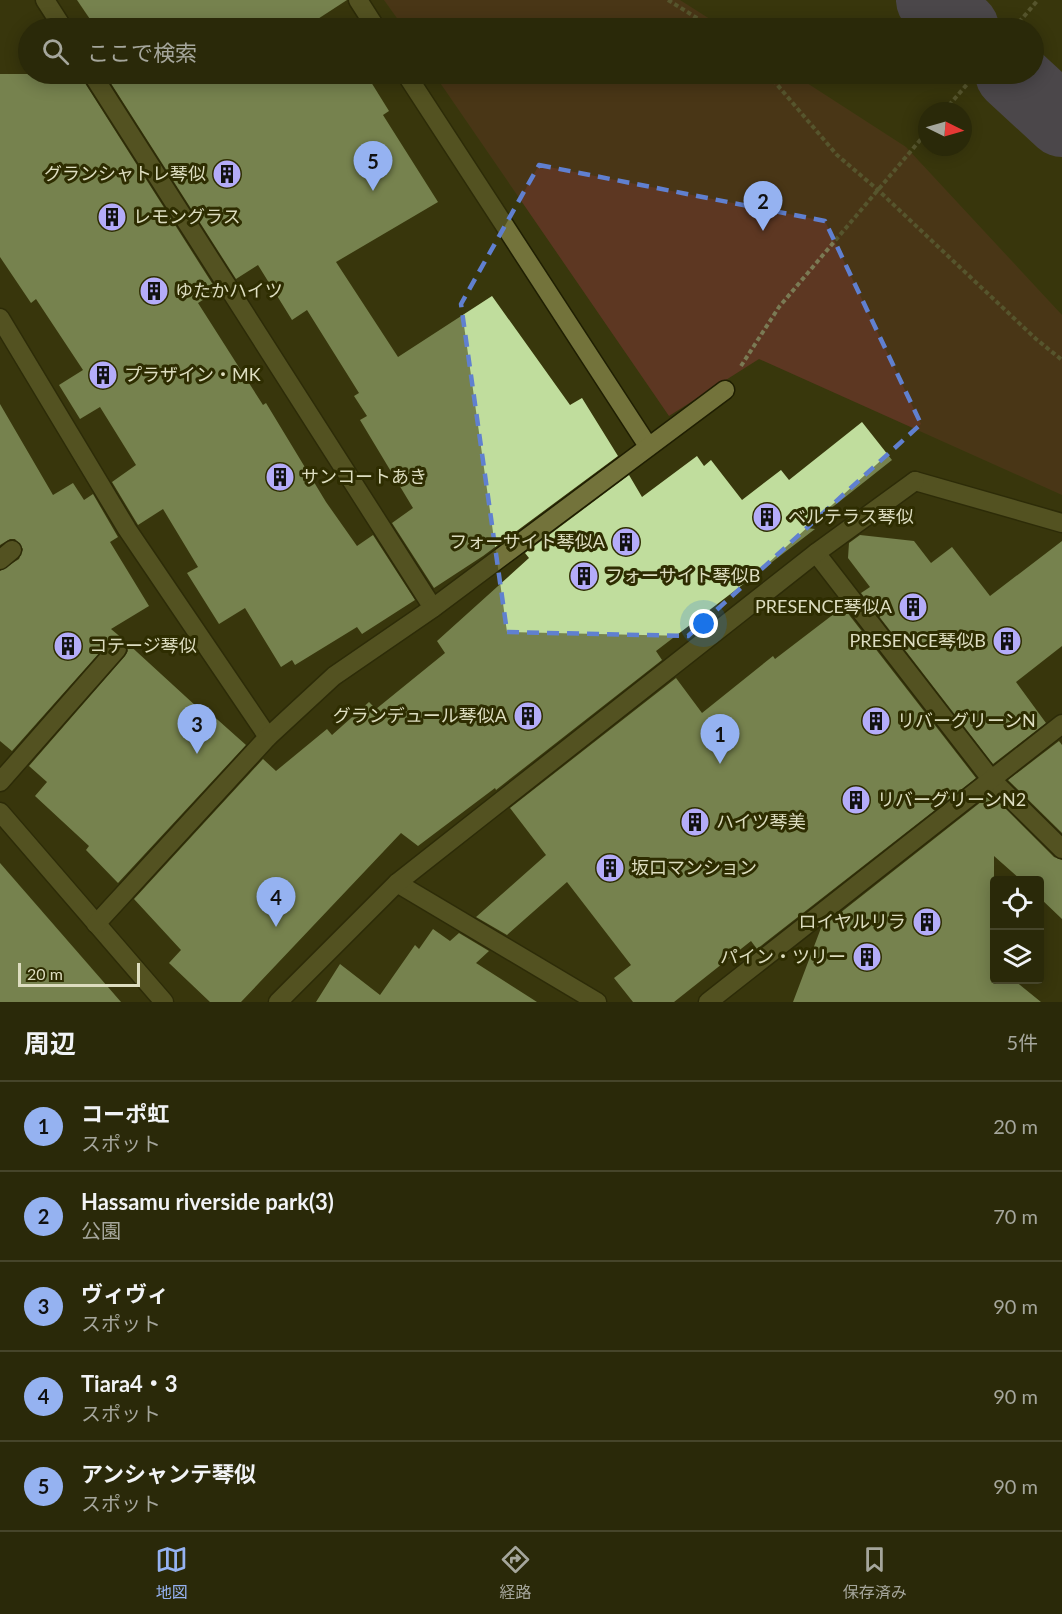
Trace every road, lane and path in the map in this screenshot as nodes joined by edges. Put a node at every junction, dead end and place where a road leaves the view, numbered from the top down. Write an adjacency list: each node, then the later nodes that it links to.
1 (45, 0): 5 (street)
2 (358, 0): 6 (street)
3 (668, 0): 7 (path)
4 (1038, 0): 8 (path)
5 (57, 18)
6 (370, 18)
7 (697, 18)
8 (1023, 18)
9 (98, 84): 22 (street)
10 (413, 84): 19 (street)
11 (777, 84): 15 (path)
12 (968, 84): 13 (path)
13 (953, 102)
14 (918, 142): 15 (path)
15 (878, 190): 17 (path); 18 (path)
16 (0, 318): 25 (street)
17 (1062, 360)
18 (725, 390): 19 (street)
19 (648, 446): 22 (street)
20 (1062, 523): 21 (street)
21 (816, 553): 26 (street); 30 (street)
22 (433, 608): 25 (street)
23 (117, 649): 27 (street)
24 (1062, 724): 26 (street)
25 (268, 737): 31 (street)
26 (991, 779): 29 (street); 35 (street)
27 (0, 782)
28 (0, 812): 31 (street)
29 (1062, 849)
30 (397, 883): 33 (street); 34 (street)
31 (96, 924): 32 (street)
32 (164, 1002)
33 (278, 1002)
34 (597, 1002)
35 (708, 1002)

